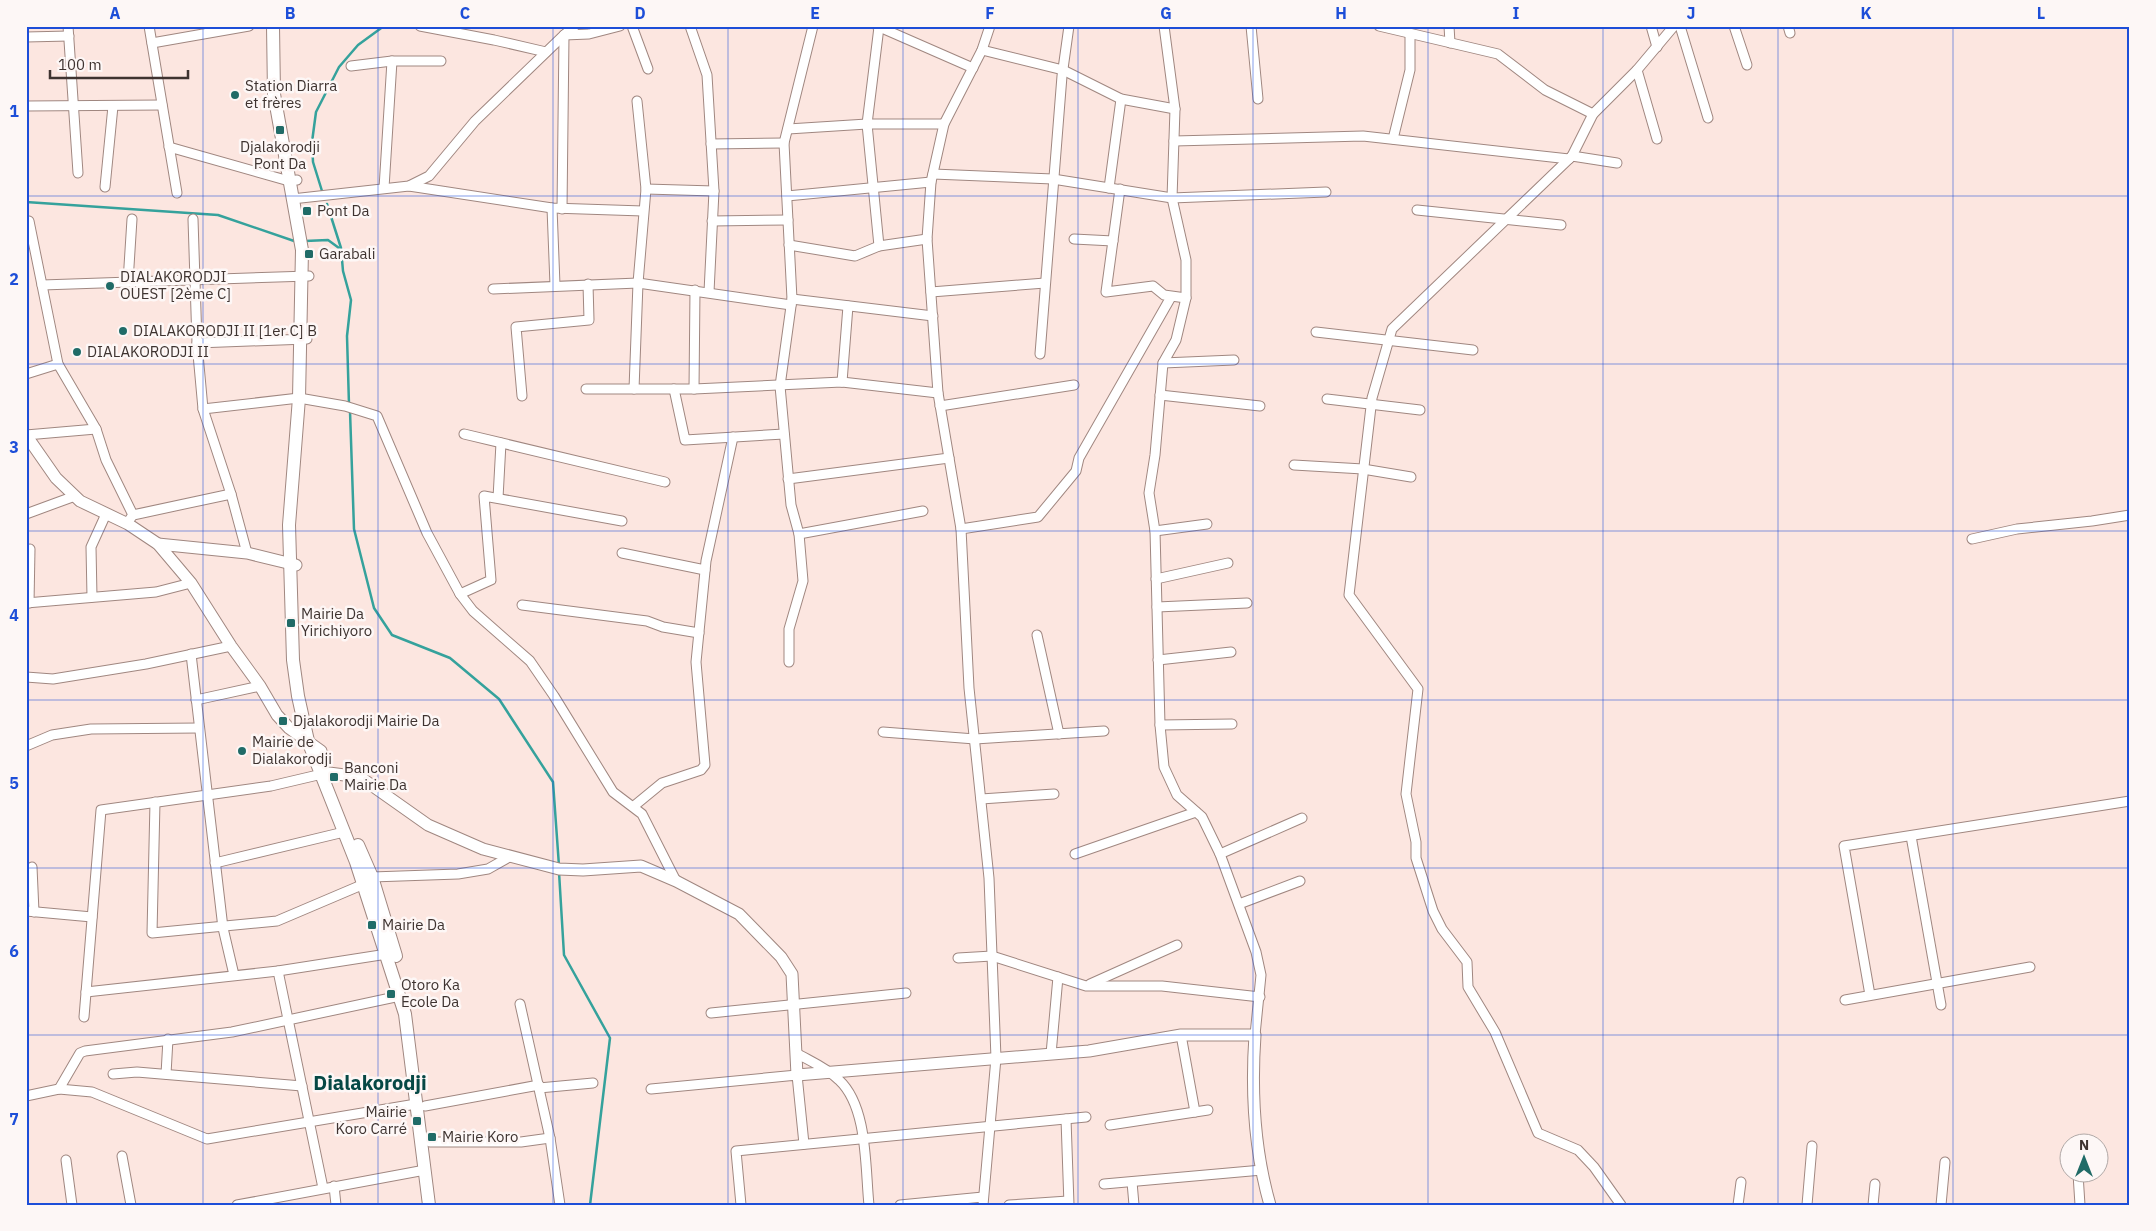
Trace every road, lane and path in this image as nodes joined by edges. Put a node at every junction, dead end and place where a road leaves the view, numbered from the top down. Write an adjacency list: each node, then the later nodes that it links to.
1 (149, 26): 27 (street)
2 (249, 26): 22 (street)
3 (273, 26): 64 (main road)
4 (281, 26): 64 (main road)
5 (420, 26): 31 (street)
6 (575, 26): 25 (street)
7 (620, 26): 25 (street)
8 (632, 26): 37 (street)
9 (690, 26): 57 (street)
10 (813, 26): 52 (street)
11 (990, 26): 30 (street)
12 (1069, 26): 38 (street)
13 (1164, 26): 47 (street)
14 (1251, 26): 41 (street)
15 (1379, 26): 24 (street)
16 (1449, 26): 28 (street)
17 (1651, 26): 29 (street)
18 (1674, 26): 29 (street)
19 (1680, 26): 49 (street)
20 (1734, 26): 34 (street)
21 (882, 28): 36 (street); 50 (street)
22 (214, 29): 27 (street)
23 (69, 31): 26 (street); 45 (street)
24 (1411, 31): 28 (street); 53 (street)
25 (564, 35): 31 (street); 79 (street)
26 (26, 37)
27 (152, 43): 43 (street)
28 (1450, 43): 48 (street)
29 (1657, 47): 39 (street)
30 (982, 50): 36 (street); 38 (street)
31 (546, 52): 65 (street)
32 (441, 60): 33 (street)
33 (392, 61): 35 (street); 67 (street)
34 (1747, 65)
35 (351, 66)
36 (973, 68): 51 (street)
37 (648, 69)
38 (1063, 70): 40 (street); 63 (street)
39 (1637, 70): 48 (street); 54 (street)
40 (1121, 99): 47 (street); 69 (street)
41 (1258, 99)
42 (637, 101): 70 (street)
43 (162, 105): 46 (street); 58 (street)
44 (26, 106): 45 (street)
45 (73, 106): 46 (street); 61 (street)
46 (113, 106): 66 (street)
47 (1176, 109): 55 (street)
48 (1594, 114): 59 (street)
49 (1708, 118)
50 (867, 124): 51 (street); 52 (street); 68 (street)
51 (944, 124): 62 (street)
52 (788, 129): 56 (street)
53 (1394, 139): 55 (street); 59 (street)
54 (1657, 139)
55 (1174, 141): 77 (street)
56 (784, 143): 57 (street); 75 (street)
57 (711, 144): 72 (street)
58 (169, 146): 64 (street); 74 (street)
59 (1571, 158): 60 (street); 84 (street)
60 (1617, 163)
61 (78, 173)
62 (932, 178): 63 (street); 68 (street); 89 (street)
63 (1054, 179): 69 (street); 98 (street)
64 (293, 181): 76 (main road)
65 (409, 186): 67 (street); 78 (street)
66 (105, 187)
67 (384, 188): 76 (street)
68 (873, 188): 75 (street); 93 (street)
69 (1109, 188): 71 (street)
70 (646, 189): 72 (street); 81 (street)
71 (1120, 189): 77 (street); 91 (street)
72 (714, 191): 87 (street)
73 (1326, 192): 77 (street)
74 (177, 193)
75 (787, 196): 85 (street)
76 (296, 198): 94 (main road)
77 (1172, 198): 107 (street)
78 (552, 208): 79 (street); 101 (street)
79 (562, 209): 81 (street)
80 (1417, 210): 84 (street)
81 (643, 211): 97 (street)
82 (132, 219): 96 (street)
83 (193, 219): 95 (street)
84 (1506, 219): 88 (street); 113 (street)
85 (788, 220): 87 (street); 92 (street)
86 (29, 221): 100 (street)
87 (712, 221): 104 (street)
88 (1561, 225)
89 (927, 239): 93 (street); 105 (street)
90 (1074, 239): 91 (street)
91 (1113, 241): 106 (street)
92 (790, 245): 93 (street); 108 (street)
93 (879, 246)
94 (306, 276): 95 (street); 112 (main road)
95 (195, 280): 96 (street); 114 (street)
96 (128, 282): 100 (street)
97 (638, 283): 99 (street); 103 (street); 125 (street)
98 (1045, 283): 105 (street); 116 (street)
99 (588, 284): 101 (street); 130 (street)
100 (42, 285): 119 (street)
101 (555, 285): 102 (street)
102 (493, 289)
103 (695, 290): 104 (street); 127 (street)
104 (709, 292): 108 (street)
105 (931, 292): 110 (street)
106 (1171, 297): 107 (street); 160 (street)
107 (1186, 298): 118 (street)
108 (792, 302): 109 (street); 123 (street)
109 (848, 306): 110 (street); 121 (street)
110 (933, 316): 128 (street)
111 (1316, 332): 113 (street)
112 (305, 339): 114 (street); 131 (main road)
113 (1388, 340): 115 (street); 133 (street)
114 (197, 343): 136 (street)
115 (1473, 350)
116 (1040, 354)
117 (1234, 360): 118 (street)
118 (1163, 363): 129 (street)
119 (58, 364): 120 (street); 138 (street)
120 (26, 374)
121 (842, 382): 123 (street); 128 (street)
122 (1074, 385): 134 (street)
123 (780, 386): 127 (street); 140 (street)
124 (586, 389): 125 (street)
125 (634, 389): 126 (street)
126 (674, 389): 127 (street); 142 (street)
127 (694, 389)
128 (938, 393): 134 (street)
129 (1160, 395): 135 (street); 161 (street)
130 (522, 396)
131 (301, 398): 136 (street); 169 (main road); 173 (street)
132 (1327, 399): 133 (street)
133 (1371, 404): 137 (street); 146 (street)
134 (940, 406): 144 (street)
135 (1260, 406)
136 (203, 409): 150 (street)
137 (1420, 410)
138 (96, 429): 141 (street); 157 (street)
139 (464, 434): 143 (street)
140 (784, 434): 142 (street); 148 (street)
141 (26, 435): 151 (street)
142 (733, 437): 170 (street)
143 (502, 443): 149 (street); 152 (street)
144 (948, 458): 148 (street); 160 (street)
145 (1294, 465): 146 (street)
146 (1364, 469): 147 (street); 300 (street)
147 (1412, 477)
148 (788, 479): 162 (street)
149 (665, 482)
150 (231, 494): 157 (street); 166 (street)
151 (75, 496): 154 (street); 155 (street)
152 (498, 498): 158 (street); 173 (street)
153 (923, 511): 162 (street)
154 (26, 514)
155 (106, 514): 157 (street); 174 (street)
156 (2130, 514): 163 (street)
157 (130, 519): 164 (street)
158 (622, 521)
159 (1207, 524): 161 (street)
160 (961, 529): 195 (street)
161 (1155, 531): 171 (street)
162 (799, 534): 185 (street)
163 (1972, 539)
164 (158, 544): 166 (street); 172 (street)
165 (30, 549): 175 (street)
166 (247, 553): 169 (street)
167 (622, 553): 170 (street)
168 (1228, 563): 171 (street)
169 (293, 564): 196 (main road); 198 (main road)
170 (705, 570): 179 (street)
171 (1156, 579): 178 (street)
172 (191, 583): 174 (street); 181 (street)
173 (460, 594): 205 (street)
174 (92, 597): 175 (street)
175 (28, 603)
176 (1246, 603): 178 (street)
177 (522, 605): 179 (street)
178 (1157, 607): 184 (street)
179 (699, 633): 205 (street)
180 (1037, 635): 194 (street)
181 (230, 646): 183 (street); 187 (street)
182 (1231, 652): 184 (street)
183 (191, 654): 186 (street); 188 (street)
184 (1158, 660): 190 (street)
185 (789, 662)
186 (26, 677)
187 (260, 686): 188 (street); 196 (street)
188 (196, 700): 191 (street)
189 (1232, 724): 190 (street)
190 (1160, 725): 206 (street)
191 (200, 728): 197 (street); 201 (street)
192 (1104, 731): 194 (street)
193 (882, 732): 195 (street)
194 (1059, 734): 195 (street)
195 (975, 740): 202 (street)
196 (308, 741): 198 (street); 199 (main road)
197 (26, 746)
198 (321, 751): 199 (main road)
199 (325, 773): 201 (street); 208 (main road); 212 (street); 215 (main road)
200 (1054, 794): 202 (street)
201 (207, 795): 204 (street); 213 (street)
202 (981, 799): 224 (street)
203 (2130, 801): 209 (street)
204 (155, 802): 220 (street); 221 (street)
205 (634, 806): 216 (street)
206 (1196, 812): 210 (street); 211 (street)
207 (1302, 818): 211 (street)
208 (344, 832): 213 (street); 215 (main road)
209 (1911, 836): 230 (street); 235 (street)
210 (1076, 854)
211 (1220, 854): 218 (street)
212 (511, 856): 215 (street); 216 (street)
213 (215, 863): 221 (street)
214 (32, 868): 219 (street)
215 (368, 881): 221 (street); 223 (main road); 260 (main road)
216 (676, 881): 239 (street)
217 (1300, 881): 218 (street)
218 (1239, 904): 236 (street)
219 (30, 911): 220 (street)
220 (92, 917): 232 (street)
221 (223, 928): 228 (street)
222 (1177, 945): 231 (street)
223 (387, 954): 227 (street); 234 (main road)
224 (992, 956): 225 (street); 229 (street); 249 (street)
225 (958, 958)
226 (2030, 967): 230 (street)
227 (278, 971): 228 (street); 243 (street)
228 (234, 975): 232 (street)
229 (1058, 977): 231 (street); 248 (street)
230 (1937, 984): 235 (street); 240 (street)
231 (1086, 986): 236 (street)
232 (86, 992): 242 (street)
233 (906, 993): 239 (street)
234 (400, 996): 243 (street); 260 (main road)
235 (1870, 996): 237 (street)
236 (1260, 997): 245 (street)
237 (1845, 1000)
238 (520, 1004): 256 (street)
239 (794, 1005): 241 (street); 247 (street)
240 (1941, 1005)
241 (711, 1013)
242 (84, 1017)
243 (288, 1020): 246 (street); 255 (street)
244 (1181, 1035): 245 (street); 248 (street); 262 (street)
245 (1254, 1035): 277 (street)
246 (168, 1039): 252 (street); 257 (street)
247 (796, 1054): 250 (street); 253 (street)
248 (1051, 1054): 249 (street)
249 (996, 1058): 250 (street); 267 (street)
250 (829, 1072): 253 (street); 269 (street)
251 (113, 1074): 252 (street)
252 (166, 1074): 255 (street)
253 (797, 1074): 258 (street); 271 (street)
254 (593, 1083): 256 (street)
255 (302, 1086): 265 (street)
256 (539, 1086): 260 (street); 268 (street)
257 (59, 1089): 259 (street); 265 (street)
258 (651, 1089)
259 (26, 1096)
260 (421, 1105): 265 (street); 270 (main road); 276 (main road)
261 (1208, 1110): 262 (street)
262 (1195, 1112): 266 (street)
263 (1086, 1117): 264 (street)
264 (1066, 1119): 267 (street); 286 (street)
265 (309, 1122): 284 (street)
266 (1110, 1125)
267 (990, 1126): 269 (street); 285 (street)
268 (550, 1138): 270 (street); 293 (street)
269 (863, 1139): 271 (street); 295 (street)
270 (430, 1142): 292 (main road)
271 (804, 1144): 294 (street)
272 (1812, 1146): 302 (street)
273 (122, 1156): 288 (street)
274 (66, 1160): 287 (street)
275 (1945, 1162): 304 (street)
276 (425, 1170): 283 (street); 291 (main road)
277 (1262, 1170): 278 (street); 299 (street)
278 (1132, 1182): 280 (street); 298 (street)
279 (1741, 1182): 301 (street)
280 (1104, 1184)
281 (1875, 1184): 303 (street)
282 (2079, 1184): 305 (street)
283 (334, 1186): 284 (street); 290 (street)
284 (323, 1188): 289 (street)
285 (983, 1201): 296 (street)
286 (1068, 1203): 297 (street)
287 (72, 1205)
288 (131, 1205)
289 (237, 1205)
290 (336, 1205)
291 (429, 1205)
292 (437, 1205)
293 (560, 1205)
294 (741, 1205)
295 (869, 1205)
296 (900, 1205)
297 (1009, 1205)
298 (1134, 1205)
299 (1270, 1205)
300 (1621, 1205)
301 (1738, 1205)
302 (1807, 1205)
303 (1873, 1205)
304 (1941, 1205)
305 (2080, 1205)

